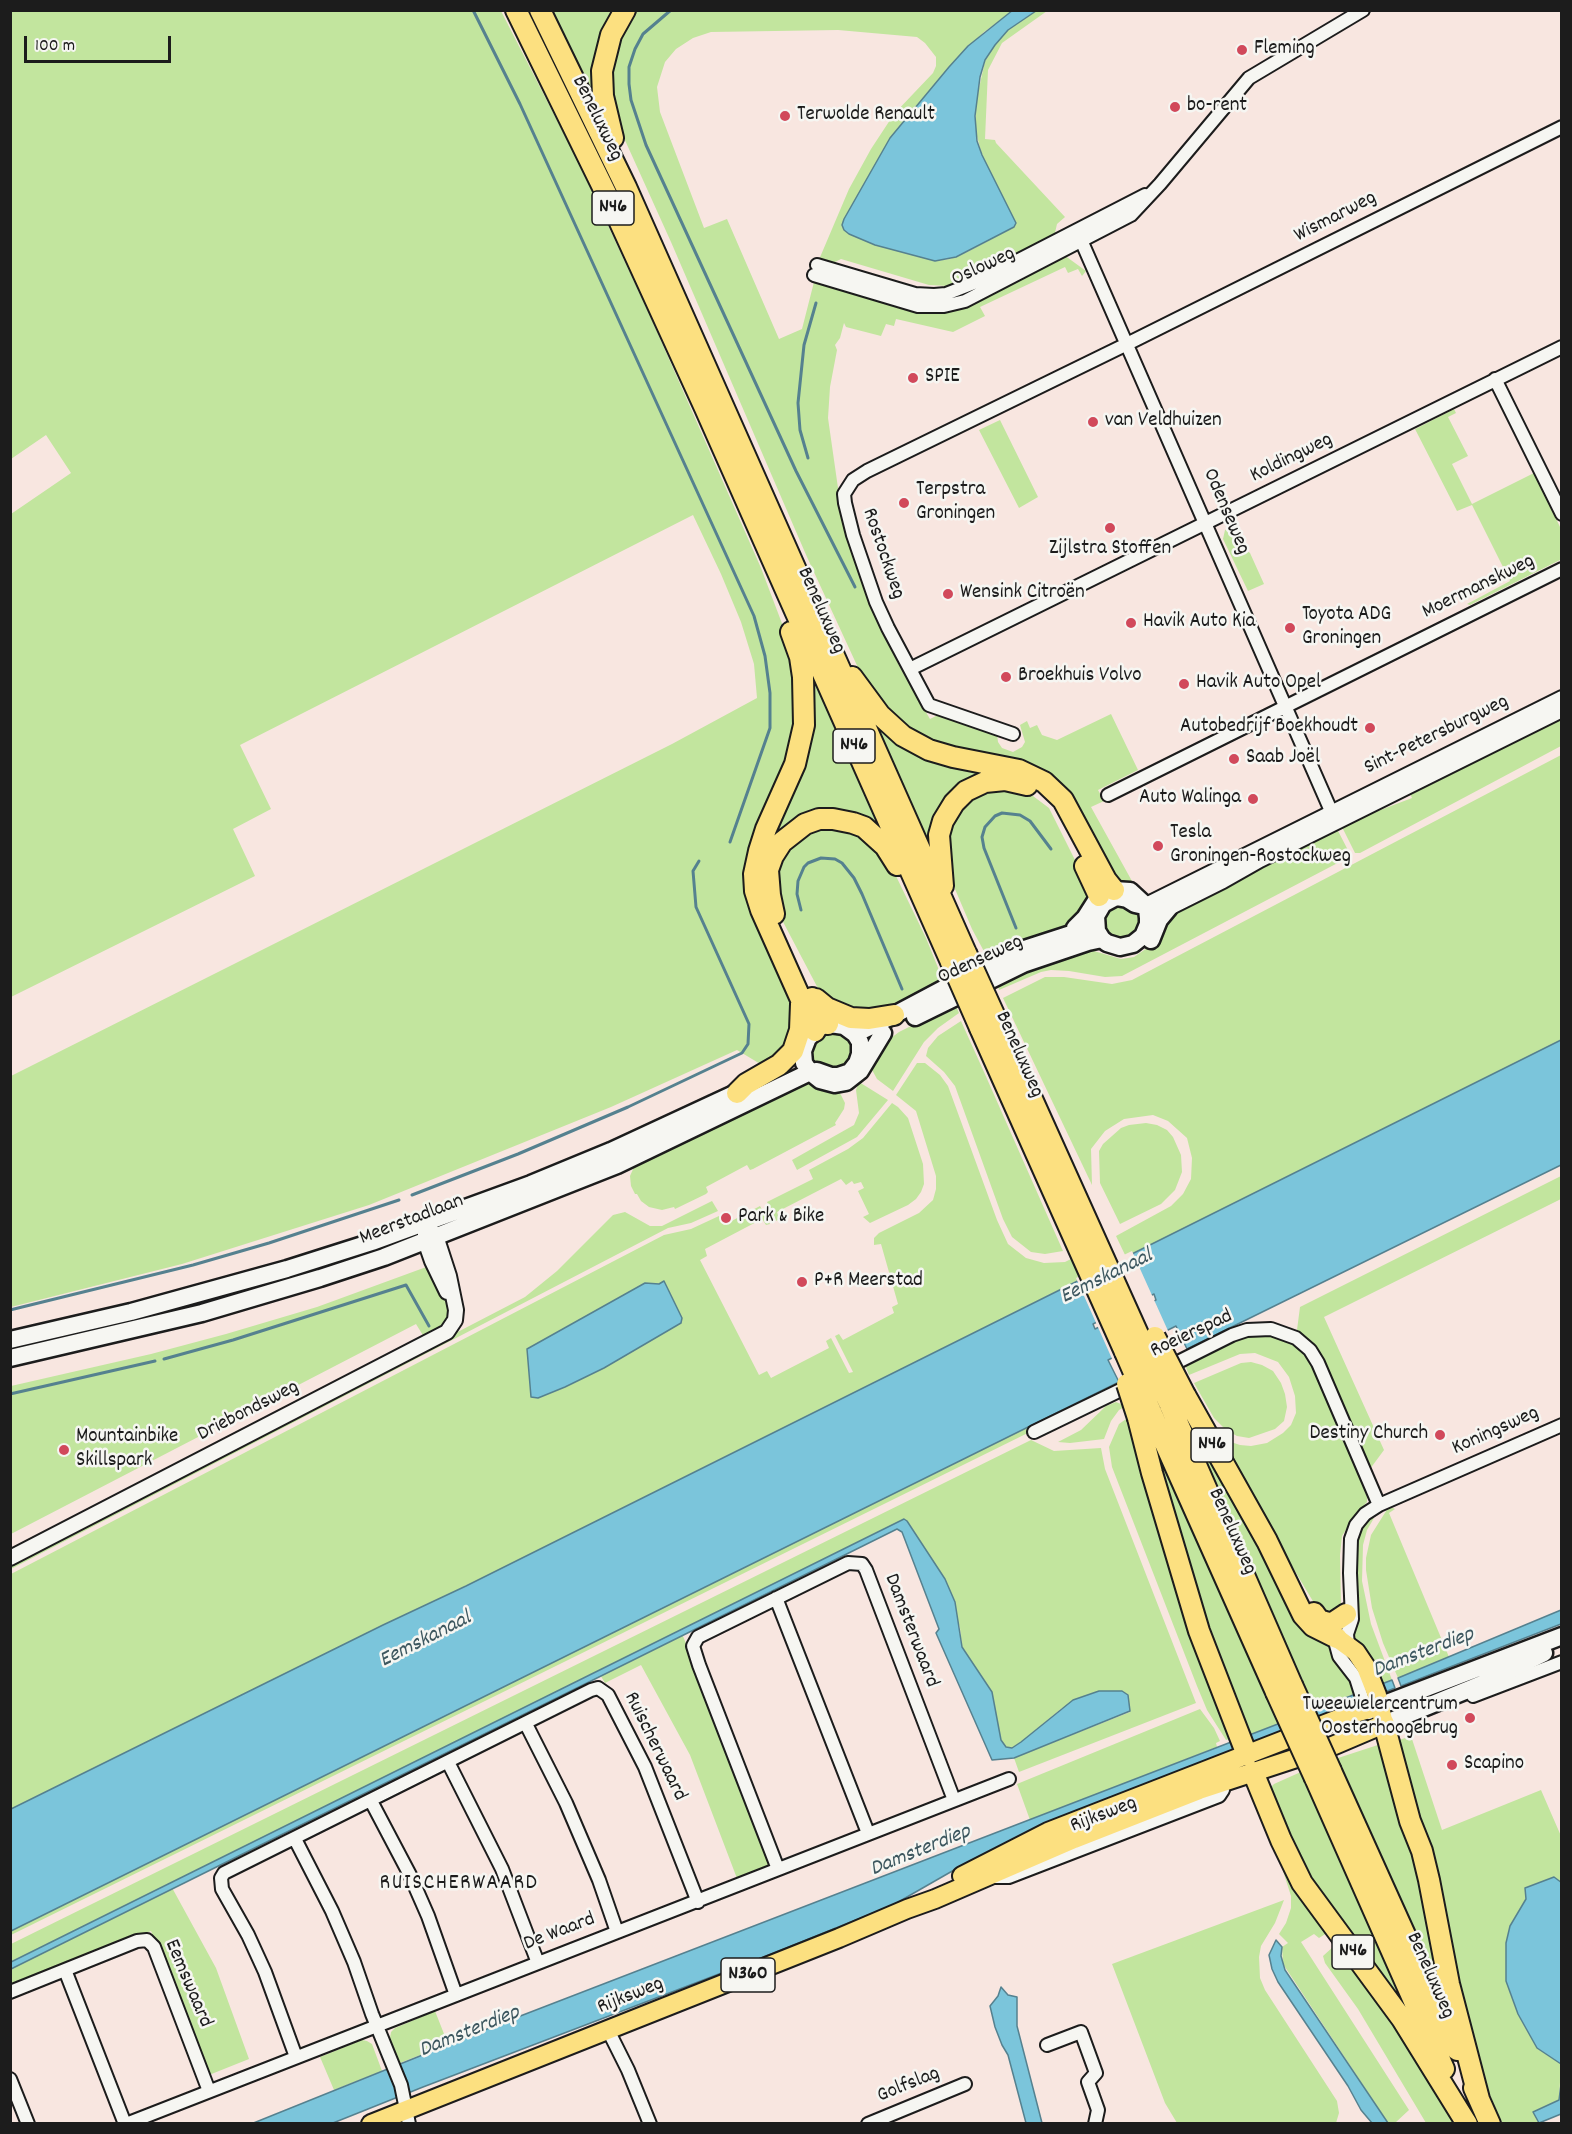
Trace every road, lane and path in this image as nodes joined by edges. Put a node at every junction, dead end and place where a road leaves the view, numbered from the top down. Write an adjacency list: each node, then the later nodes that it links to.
1 (516, 10): 14 (highway, Beneluxweg / N46)
2 (540, 10): 6 (highway, N46)
3 (625, 10): 6 (highway, N46)
4 (1363, 10): 7 (street, Osloweg)
5 (1562, 127): 9 (street, Wismarweg)
6 (626, 188): 16 (highway, Beneluxweg / N46)
7 (1079, 236): 8 (street, Osloweg); 9 (street, Odenseweg)
8 (816, 270)
9 (1127, 344): 13 (street, Odenseweg); 17 (street, Rostockweg)
10 (1562, 347): 11 (street, Koldingweg)
11 (1495, 380): 12 (street); 13 (street, Koldingweg)
12 (1562, 514)
13 (1206, 523): 17 (street, Koldingweg); 19 (street, Odenseweg)
14 (770, 558): 28 (highway, Beneluxweg / N46); 32 (highway, N46)
15 (1562, 569): 19 (street, Moermanskweg)
16 (830, 647): 25 (highway, N46); 26 (highway, Beneluxweg / N46)
17 (910, 669): 21 (street, Rostockweg)
18 (1562, 698): 23 (street, Sint-Petersburgweg)
19 (1285, 706): 22 (street); 23 (street, Odenseweg)
20 (1562, 710): 23 (street, Sint-Petersburgweg)
21 (1013, 734)
22 (1108, 795)
23 (1334, 817): 24 (street)
24 (1164, 902): 27 (street); 27 (street); 29 (main road)
25 (1100, 904): 26 (highway, N46); 27 (main road); 29 (main road); 30 (main road)
26 (946, 907): 31 (highway, Beneluxweg / N46)
27 (1144, 908): 30 (main road)
28 (938, 934): 31 (highway, Beneluxweg / N46); 32 (highway, N46)
29 (1075, 939): 30 (main road, Odenseweg); 33 (main road, Odenseweg); 35 (main road, Odenseweg)
30 (1102, 939)
31 (959, 957): 39 (highway, Beneluxweg / N46, bridge)
32 (806, 998): 33 (highway); 34 (highway, N46); 37 (highway, N46)
33 (894, 1015): 35 (main road, Odenseweg)
34 (822, 1027): 35 (main road); 36 (main road)
35 (861, 1045): 36 (main road)
36 (807, 1065): 37 (main road, Meerstadlaan); 40 (main road, Meerstadlaan)
37 (737, 1093): 38 (main road, Meerstadlaan)
38 (424, 1222): 40 (street, Driebondsweg); 41 (main road, Meerstadlaan)
39 (1082, 1234): 43 (highway, Beneluxweg / N46, bridge); 44 (highway, Beneluxweg / N46, bridge)
40 (430, 1238): 42 (main road, Meerstadlaan); 48 (street, Driebondsweg)
41 (10, 1340)
42 (10, 1358)
43 (1177, 1399): 49 (highway, N46); 56 (highway, Beneluxweg / N46)
44 (1144, 1415): 56 (highway, Beneluxweg / N46); 60 (highway, N46)
45 (1562, 1425): 47 (street, Koningsweg)
46 (1034, 1432): 47 (street, Roeierspad)
47 (1379, 1505): 51 (street, Koningsweg)
48 (10, 1558)
49 (1277, 1562): 51 (highway, N46); 53 (highway, N46)
50 (776, 1599): 65 (street, Damsterwaard); 67 (street); 70 (street, Damsterwaard)
51 (1348, 1607): 53 (street, Koningsweg)
52 (1562, 1636): 57 (main road, Rijksweg)
53 (1342, 1642): 58 (main road)
54 (1562, 1646): 57 (main road, Rijksweg)
55 (1562, 1662): 57 (street, Rijksweg)
56 (1284, 1689): 62 (highway, Beneluxweg / N46, bridge)
57 (1426, 1697): 58 (main road, Rijksweg / N360)
58 (1372, 1702): 60 (main road, Rijksweg / N360); 84 (highway, N46)
59 (526, 1724): 61 (street, Ruischerwaard); 71 (street, Ruischerwaard); 72 (street)
60 (1246, 1753): 63 (main road, Rijksweg / N360); 92 (highway, N46)
61 (448, 1762): 66 (street, Ruischerwaard); 73 (street)
62 (1323, 1774): 84 (highway, Beneluxweg / N46); 92 (highway, Beneluxweg / N46)
63 (1217, 1775): 69 (main road, Rijksweg / N360); 69 (street, Rijksweg)
64 (1009, 1779): 65 (street, De Waard)
65 (954, 1800): 67 (street, De Waard)
66 (371, 1802): 68 (street, Ruischerwaard); 76 (street)
67 (868, 1833): 70 (street, De Waard)
68 (295, 1839): 77 (street); 80 (street, Ruischerwaard)
69 (990, 1868): 78 (main road, Rijksweg / N360)
70 (777, 1869): 71 (street, De Waard)
71 (698, 1902): 72 (street, De Waard)
72 (617, 1932): 73 (street, De Waard)
73 (538, 1963): 76 (street, De Waard)
74 (65, 1970): 75 (street, Eemswaard); 83 (street, Eemswaard); 87 (street)
75 (10, 1992)
76 (456, 1995): 77 (street, De Waard)
77 (377, 2026): 80 (street, De Waard); 85 (street)
78 (612, 2037): 85 (main road, Rijksweg / N360); 89 (street)
79 (1047, 2045): 91 (street)
80 (296, 2057): 83 (street, De Waard)
81 (10, 2079): 86 (street)
82 (965, 2084): 90 (street, Golfslag)
83 (209, 2091): 87 (street, De Waard)
84 (1479, 2099): 93 (highway, Beneluxweg / N46)
85 (406, 2110): 88 (main road, Rijksweg / N360)
86 (28, 2124)
87 (126, 2124)
88 (371, 2124)
89 (650, 2124)
90 (868, 2124)
91 (1095, 2124)
92 (1468, 2124)
93 (1490, 2124)

